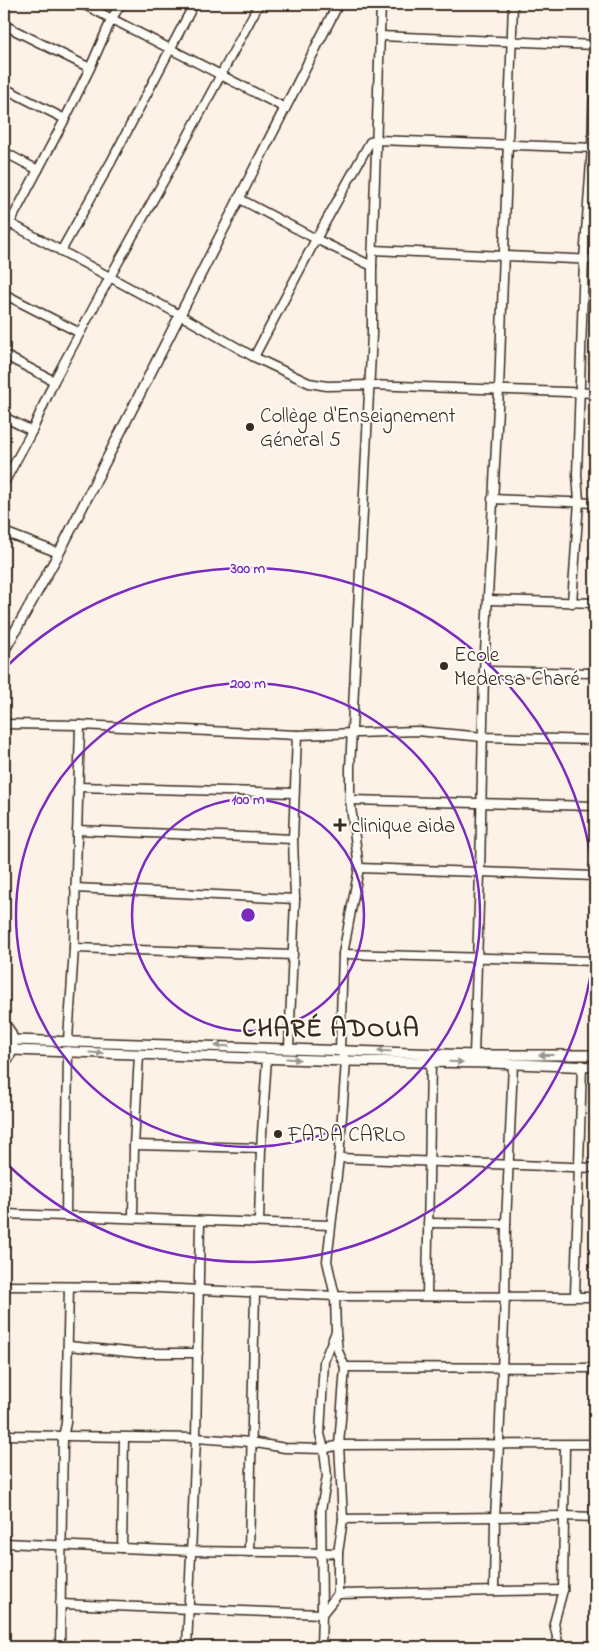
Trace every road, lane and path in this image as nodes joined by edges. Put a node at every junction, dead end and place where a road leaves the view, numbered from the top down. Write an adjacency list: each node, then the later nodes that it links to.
1 (83, 4): 8 (street)
2 (121, 4): 8 (street)
3 (194, 4): 13 (street)
4 (259, 4): 16 (street)
5 (338, 4): 18 (street)
6 (380, 4): 10 (street)
7 (512, 4): 11 (street)
8 (112, 18): 13 (street); 15 (street)
9 (4, 25): 15 (street)
10 (380, 36): 11 (street); 20 (street)
11 (511, 41): 12 (street); 21 (street)
12 (595, 45)
13 (171, 48): 16 (street); 30 (street)
14 (595, 50): 22 (street)
15 (90, 68): 19 (street)
16 (221, 75): 18 (street); 35 (street)
17 (4, 88): 19 (street)
18 (285, 108): 25 (street)
19 (65, 119): 24 (street)
20 (376, 140): 21 (street); 28 (street); 29 (street)
21 (508, 145): 22 (street); 31 (street)
22 (594, 148): 32 (street)
23 (4, 152): 24 (street)
24 (38, 170): 26 (street)
25 (238, 198): 28 (street); 37 (street)
26 (7, 222): 27 (street); 30 (street)
27 (4, 234)
28 (316, 239): 34 (street); 40 (street)
29 (373, 250): 31 (street); 34 (street)
30 (61, 251): 35 (street)
31 (504, 255): 32 (street); 43 (street)
32 (584, 260): 33 (street); 44 (street)
33 (595, 260)
34 (372, 266): 42 (street)
35 (110, 277): 37 (street); 38 (street)
36 (4, 294): 38 (street)
37 (180, 315): 40 (street); 53 (street)
38 (80, 333): 41 (street)
39 (4, 354): 41 (street)
40 (254, 357): 42 (street)
41 (54, 381): 47 (street)
42 (369, 385): 43 (street); 62 (street)
43 (499, 389): 44 (street); 49 (street)
44 (580, 392): 45 (street); 50 (street)
45 (595, 393)
46 (4, 417): 47 (street)
47 (32, 431): 48 (street)
48 (4, 483)
49 (492, 499): 50 (street); 54 (street)
50 (579, 501): 51 (street); 55 (street)
51 (595, 503)
52 (4, 532): 53 (street)
53 (58, 553): 57 (street)
54 (489, 600): 55 (street); 58 (street)
55 (572, 603): 56 (street)
56 (595, 603)
57 (4, 651)
58 (484, 671): 59 (street); 64 (street)
59 (595, 673)
60 (4, 724): 61 (street)
61 (80, 725): 63 (street); 66 (street)
62 (352, 733): 63 (street); 64 (street); 68 (street)
63 (297, 735): 67 (street)
64 (484, 737): 65 (street); 69 (street)
65 (595, 740)
66 (78, 787): 67 (street); 71 (street)
67 (294, 794): 72 (street)
68 (350, 800): 69 (street); 73 (street)
69 (480, 804): 70 (street); 74 (street)
70 (595, 806)
71 (77, 830): 72 (street); 76 (street)
72 (293, 839): 77 (street)
73 (359, 868): 74 (street); 79 (street)
74 (480, 873): 75 (street); 81 (street)
75 (595, 876)
76 (75, 888): 77 (street); 78 (street)
77 (295, 899): 80 (street)
78 (74, 948): 80 (street); 85 (street)
79 (343, 954): 81 (street); 88 (street)
80 (293, 955): 86 (street)
81 (476, 957): 82 (street); 91 (street)
82 (595, 960)
83 (4, 1024): 84 (street)
84 (13, 1040): 85 (street); 87 (street)
85 (68, 1040): 86 (street, one-way to 85)
86 (289, 1048): 88 (street)
87 (12, 1050): 89 (street); 96 (street)
88 (340, 1050): 91 (street, one-way to 88); 94 (street)
89 (68, 1051): 90 (street, one-way to 90); 108 (street)
90 (139, 1054): 93 (street); 100 (street)
91 (474, 1054): 92 (street, one-way to 91)
92 (595, 1055)
93 (267, 1058): 94 (street, one-way to 94); 101 (street)
94 (346, 1061): 95 (street); 102 (street)
95 (431, 1062): 97 (street, one-way to 97); 103 (street)
96 (4, 1063)
97 (513, 1064): 98 (street); 104 (street)
98 (582, 1065): 99 (street); 105 (street)
99 (595, 1067)
100 (134, 1145): 101 (street); 109 (street)
101 (261, 1148): 111 (street)
102 (339, 1158): 103 (street); 114 (street)
103 (428, 1161): 104 (street); 112 (street)
104 (508, 1165): 105 (street); 113 (street)
105 (578, 1168): 106 (street); 122 (street)
106 (595, 1168)
107 (4, 1214): 108 (street)
108 (66, 1216): 109 (street)
109 (133, 1218): 110 (street)
110 (200, 1222): 111 (street); 117 (street)
111 (259, 1222): 114 (street)
112 (428, 1223): 113 (street); 119 (street)
113 (506, 1224): 121 (street)
114 (330, 1225): 120 (street)
115 (4, 1286): 116 (street)
116 (69, 1287): 117 (street); 125 (street)
117 (199, 1290): 118 (street); 126 (street)
118 (255, 1293): 120 (street); 134 (street)
119 (427, 1295): 120 (street); 121 (street)
120 (335, 1296): 124 (street)
121 (505, 1296): 122 (street); 128 (street)
122 (575, 1296): 123 (street)
123 (595, 1297)
124 (336, 1333): 127 (street); 139 (street)
125 (69, 1346): 126 (street); 131 (street)
126 (198, 1353): 133 (street)
127 (345, 1367): 128 (street); 137 (street)
128 (502, 1368): 129 (street); 135 (street)
129 (595, 1368)
130 (4, 1435): 131 (street)
131 (63, 1437): 132 (street); 145 (street)
132 (124, 1438): 133 (street); 146 (street)
133 (196, 1438): 134 (street); 147 (street)
134 (251, 1442): 139 (street); 148 (street)
135 (499, 1444): 137 (street); 138 (street); 143 (street)
136 (595, 1444): 138 (street)
137 (339, 1445): 139 (street); 142 (street)
138 (565, 1445): 140 (street)
139 (324, 1449): 149 (street)
140 (565, 1516): 141 (street); 143 (street); 151 (street)
141 (595, 1517)
142 (343, 1518): 143 (street); 150 (street)
143 (495, 1518): 152 (street)
144 (4, 1543): 145 (street)
145 (62, 1545): 146 (street); 154 (street)
146 (122, 1548): 147 (street)
147 (192, 1551): 148 (street); 155 (street)
148 (249, 1552): 149 (street)
149 (321, 1553): 150 (street); 156 (street)
150 (338, 1553): 153 (street)
151 (563, 1590): 152 (street); 160 (street)
152 (494, 1591): 153 (street)
153 (338, 1594): 156 (street)
154 (60, 1604): 155 (street); 157 (street)
155 (190, 1608): 156 (street); 158 (street)
156 (322, 1614): 159 (street)
157 (60, 1647)
158 (187, 1647)
159 (321, 1647)
160 (559, 1647)

